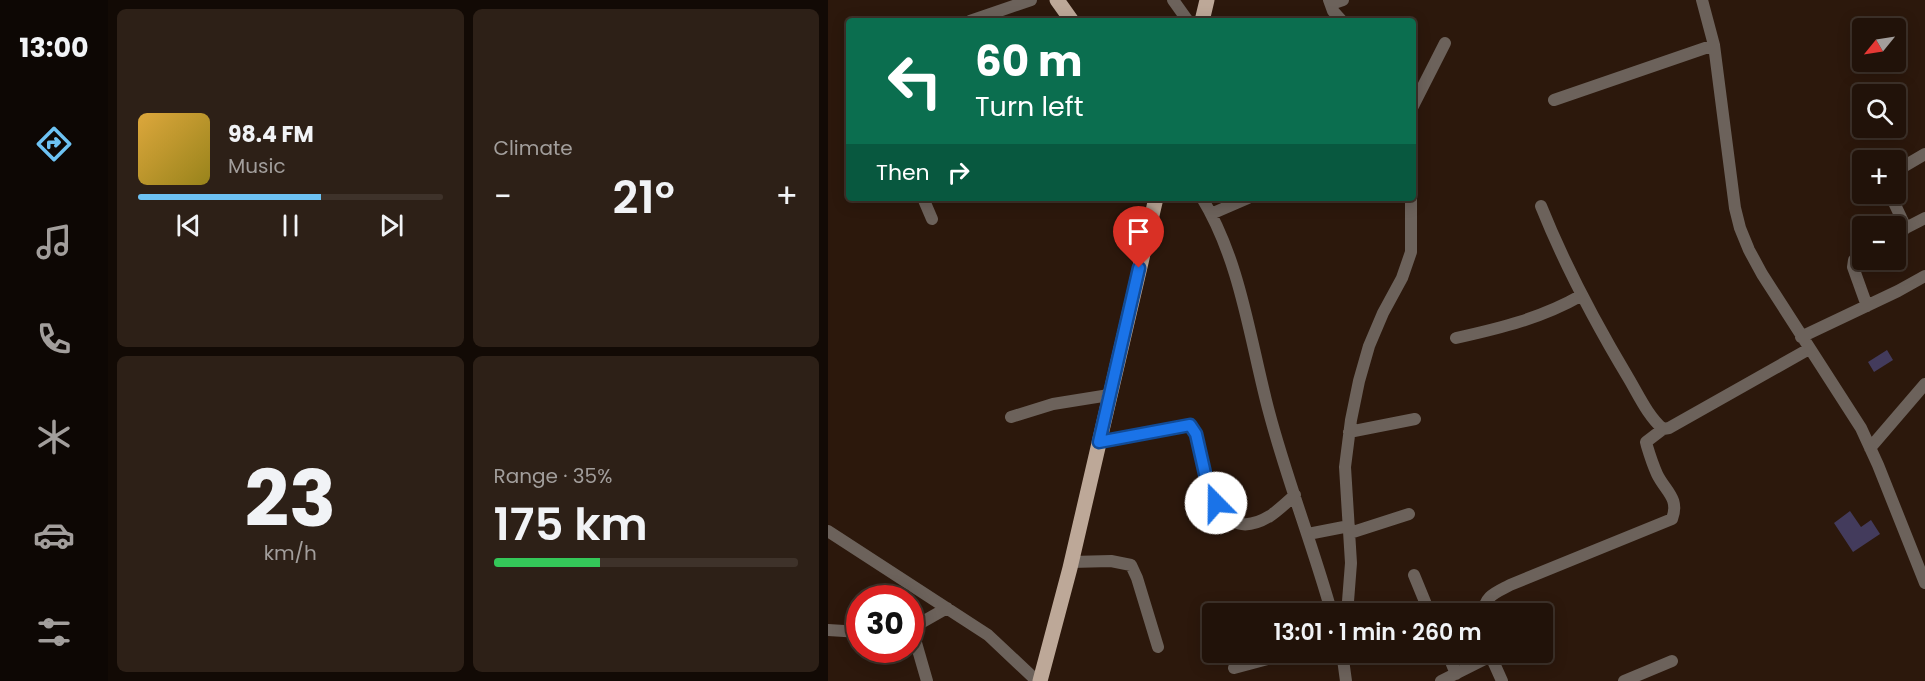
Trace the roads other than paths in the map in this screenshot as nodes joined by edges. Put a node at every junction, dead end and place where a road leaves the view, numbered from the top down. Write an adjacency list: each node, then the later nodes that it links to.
1 (1031, 0): 8 (street)
2 (1057, 0): 9 (main road)
3 (1173, 0): 10 (street)
4 (1207, 0): 11 (main road)
5 (1343, 0): 7 (street)
6 (1702, 0): 14 (street)
7 (1330, 2): 12 (street)
8 (979, 18)
9 (1070, 18)
10 (1186, 18)
11 (1203, 18)
12 (1340, 18)
13 (1445, 43): 15 (street)
14 (1714, 45): 16 (street); 33 (street)
15 (1416, 100)
16 (1554, 100)
17 (1925, 154): 18 (street)
18 (1906, 165)
19 (924, 201): 27 (street)
20 (1155, 201): 37 (main road)
21 (1204, 201): 25 (street)
22 (1241, 201): 25 (street)
23 (1411, 201): 41 (street)
24 (1541, 206): 31 (street)
25 (1211, 214): 44 (street)
26 (1925, 218): 28 (street)
27 (932, 219)
28 (1906, 228)
29 (1854, 270): 32 (street)
30 (1925, 276): 32 (street)
31 (1582, 295): 34 (street); 40 (street)
32 (1867, 306): 33 (street)
33 (1801, 337): 35 (street)
34 (1456, 338)
35 (1809, 349): 40 (street); 43 (street)
36 (1925, 384): 43 (street)
37 (1109, 395): 38 (street); 42 (main road)
38 (1011, 417)
39 (1415, 419): 41 (street)
40 (1663, 429): 55 (street)
41 (1349, 432): 46 (street)
42 (1099, 442): 44 (street); 49 (main road)
43 (1870, 448): 51 (street)
44 (1294, 495): 48 (street)
45 (1409, 514): 46 (street)
46 (1350, 529): 48 (street); 53 (street)
47 (828, 531): 56 (street)
48 (1308, 534): 52 (street)
49 (1071, 562): 60 (street); 71 (main road)
50 (1414, 575): 54 (street)
51 (1925, 583)
52 (1329, 603)
53 (1348, 603)
54 (1425, 603)
55 (1485, 603)
56 (947, 608): 57 (street); 71 (street)
57 (924, 621)
58 (828, 630): 59 (street)
59 (846, 631)
60 (1158, 647)
61 (1672, 661): 75 (street)
62 (921, 663): 70 (street)
63 (1252, 663): 68 (street)
64 (1344, 663): 72 (street)
65 (1452, 663): 69 (street)
66 (1475, 663): 69 (street)
67 (1493, 663): 74 (street)
68 (1234, 668)
69 (1456, 674): 73 (street)
70 (927, 681)
71 (1039, 681)
72 (1346, 681)
73 (1441, 681)
74 (1502, 681)
75 (1624, 681)

